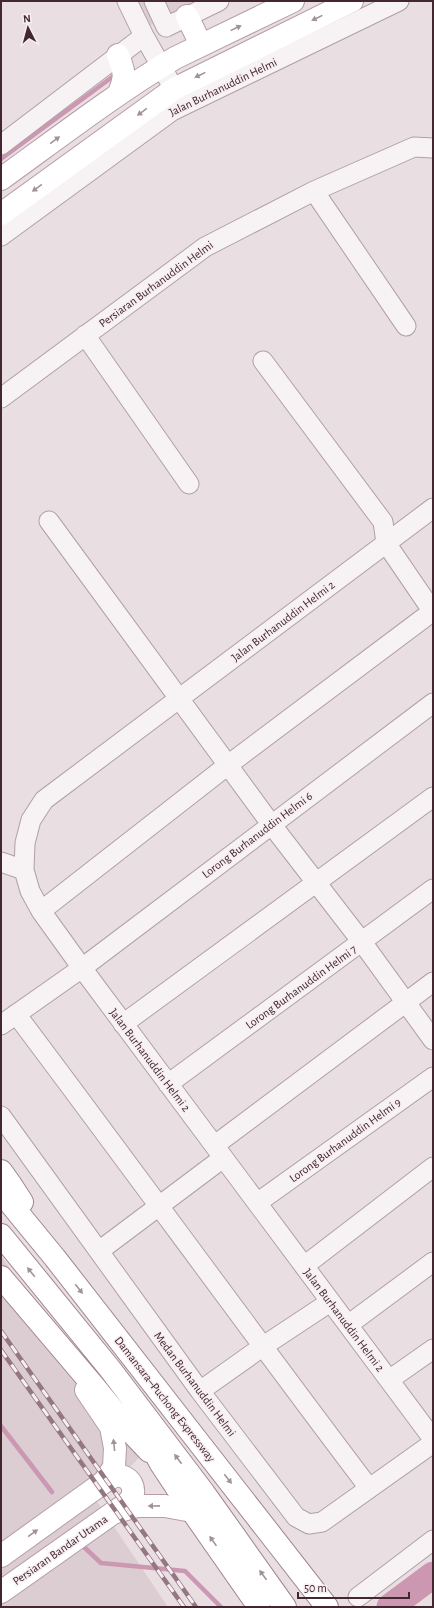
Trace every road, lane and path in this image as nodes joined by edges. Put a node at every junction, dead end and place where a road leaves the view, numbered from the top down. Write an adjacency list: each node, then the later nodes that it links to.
1 (126, 1): 8 (street)
2 (154, 1): 7 (street)
3 (219, 1): 7 (street)
4 (293, 1): 9 (main road, one-way to 4)
5 (352, 1): 12 (main road, Jalan Burhanuddin Helmi, one-way to 12)
6 (399, 1): 19 (street, Jalan Burhanuddin Helmi)
7 (187, 16): 9 (main road)
8 (144, 36): 10 (street); 11 (street)
9 (201, 45): 11 (main road)
10 (118, 56): 13 (main road); 14 (street)
11 (162, 66): 12 (street); 13 (main road)
12 (174, 89): 18 (main road, Jalan Burhanuddin Helmi, one-way to 18)
13 (118, 94): 16 (main road, one-way to 13)
14 (1, 145)
15 (433, 148): 17 (street, Persiaran Burhanuddin Helmi)
16 (1, 179)
17 (314, 191): 20 (street); 21 (street, Persiaran Burhanuddin Helmi)
18 (1, 214)
19 (1, 236)
20 (406, 326)
21 (85, 336): 23 (street, Persiaran Burhanuddin Helmi); 24 (street)
22 (263, 361): 27 (street)
23 (1, 398)
24 (189, 484)
25 (433, 508): 27 (street, Jalan Burhanuddin Helmi 2)
26 (49, 521): 29 (street)
27 (386, 543): 28 (street); 29 (street, Jalan Burhanuddin Helmi 2)
28 (433, 611): 31 (street)
29 (179, 700): 31 (street); 35 (street, Jalan Burhanuddin Helmi 2)
30 (433, 703): 33 (street, Lorong Burhanuddin Helmi 6)
31 (228, 765): 33 (street); 38 (street)
32 (433, 797): 36 (street)
33 (271, 824): 36 (street); 40 (street, Lorong Burhanuddin Helmi 6)
34 (1, 862): 35 (street)
35 (24, 870): 38 (street, Jalan Burhanuddin Helmi 2)
36 (317, 883): 39 (street); 44 (street)
37 (433, 889): 39 (street, Lorong Burhanuddin Helmi 7)
38 (41, 911): 40 (street, Jalan Burhanuddin Helmi 2)
39 (362, 942): 42 (street); 48 (street, Lorong Burhanuddin Helmi 7)
40 (82, 968): 43 (street); 44 (street, Jalan Burhanuddin Helmi 2)
41 (433, 982): 42 (street)
42 (405, 1002): 46 (street); 50 (street)
43 (16, 1014): 45 (street); 55 (street)
44 (123, 1024): 48 (street, Jalan Burhanuddin Helmi 2)
45 (1, 1025)
46 (433, 1040)
47 (433, 1077): 54 (street, Lorong Burhanuddin Helmi 9)
48 (168, 1084): 50 (street, Jalan Burhanuddin Helmi 2)
49 (1, 1116): 57 (street, Medan Burhanuddin Helmi)
50 (219, 1152): 54 (street, Jalan Burhanuddin Helmi 2); 55 (street)
51 (433, 1168): 60 (street)
52 (1, 1171): 58 (main road)
53 (1, 1192): 58 (main road, Damansara–Puchong Expressway)
54 (257, 1203): 60 (street, Jalan Burhanuddin Helmi 2)
55 (160, 1205): 57 (street); 65 (street)
56 (1, 1235): 66 (main road, Damansara–Puchong Expressway, one-way to 56)
57 (98, 1251): 69 (street, Medan Burhanuddin Helmi)
58 (54, 1258): 81 (main road, Damansara–Puchong Expressway, one-way to 81)
59 (433, 1262): 63 (street)
60 (304, 1266): 62 (street, Jalan Burhanuddin Helmi 2)
61 (1, 1277): 64 (main road)
62 (330, 1302): 63 (street, Jalan Burhanuddin Helmi 2); 65 (street)
63 (348, 1325): 68 (street, Jalan Burhanuddin Helmi 2)
64 (46, 1331): 72 (main road); 73 (main road, one-way to 64)
65 (262, 1347): 69 (street); 74 (street)
66 (94, 1349): 72 (main road); 83 (main road, Damansara–Puchong Expressway, one-way to 66)
67 (433, 1349): 68 (street)
68 (389, 1380): 70 (street, Jalan Burhanuddin Helmi 2)
69 (200, 1391): 74 (street, Medan Burhanuddin Helmi)
70 (433, 1439)
71 (433, 1443): 74 (street, Medan Burhanuddin Helmi)
72 (161, 1464): 75 (main road)
73 (104, 1482): 76 (main road); 78 (main road, one-way to 73)
74 (369, 1488)
75 (192, 1511): 76 (main road, Persiaran Bandar Utama, one-way to 76); 82 (main road, one-way to 75)
76 (113, 1513): 79 (main road, Persiaran Bandar Utama)
77 (433, 1540): 80 (street)
78 (1, 1556)
79 (1, 1592)
80 (358, 1597)
81 (324, 1604)
82 (259, 1607)
83 (285, 1607)

